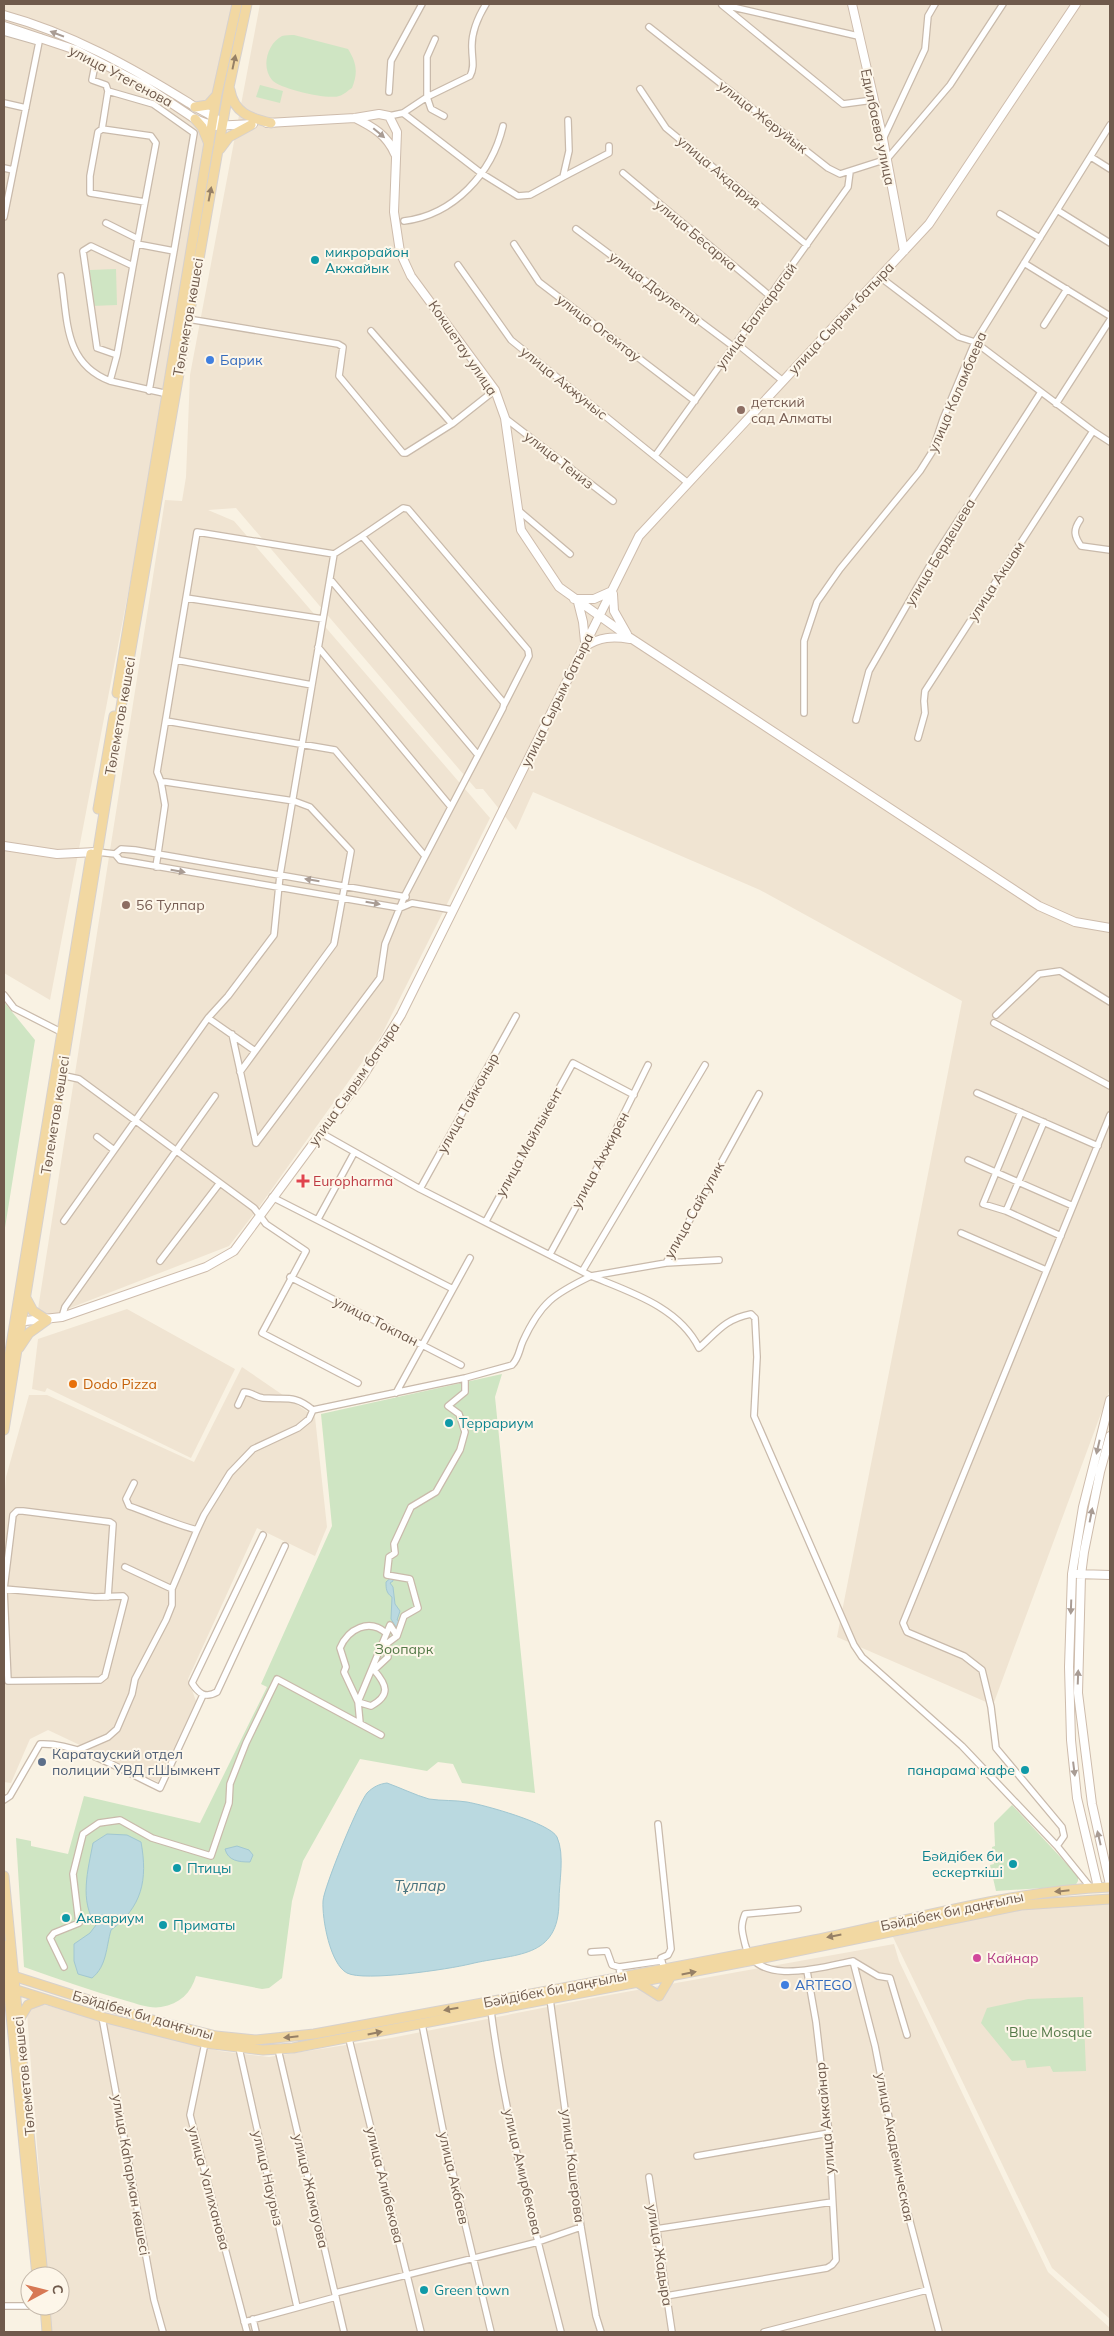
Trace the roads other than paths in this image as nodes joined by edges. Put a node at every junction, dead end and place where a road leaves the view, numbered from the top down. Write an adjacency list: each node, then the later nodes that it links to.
1 (237, 4): 22 (main road, Төлеметов көшесі)
2 (246, 4): 18 (main road, Төлеметов көшесі, one-way to 2)
3 (422, 4): 21 (street)
4 (486, 4): 23 (street)
5 (720, 4): 14 (street); 24 (street)
6 (852, 4): 14 (main road, Едилбаева улица)
7 (935, 4): 42 (street)
8 (1003, 4): 47 (street)
9 (1076, 4): 68 (main road, улица Сырым батыра)
10 (4, 15): 26 (main road, one-way to 10)
11 (4, 26): 16 (main road, улица Утегенова)
12 (649, 27): 51 (street, улица Жеруйык)
13 (4, 32): 16 (street)
14 (858, 36): 24 (main road, Едилбаева улица)
15 (435, 39): 23 (street)
16 (39, 40): 17 (main road, улица Утегенова); 27 (street)
17 (96, 60): 20 (street); 33 (main road, улица Утегенова)
18 (229, 87): 35 (main road); 37 (main road, Төлеметов көшесі)
19 (640, 89): 66 (street, улица Акдария)
20 (108, 91): 41 (street); 67 (street)
21 (389, 92)
22 (218, 94): 26 (main road); 29 (main road, Төлеметов көшесі)
23 (427, 97): 28 (street); 31 (street)
24 (873, 100): 42 (main road, Едилбаева улица)
25 (4, 103): 27 (street)
26 (195, 107): 29 (main road)
27 (26, 108): 50 (street)
28 (403, 113): 30 (street); 52 (street)
29 (214, 115): 37 (main road); 39 (main road, Төлеметов көшесі)
30 (390, 116): 32 (main road, улица Утегенова); 45 (main road, Кокшетау улица)
31 (444, 116)
32 (355, 118): 35 (main road, улица Утегенова); 45 (main road, one-way to 45)
33 (195, 119): 39 (main road, улица Утегенова); 44 (main road)
34 (568, 120): 54 (street)
35 (271, 123): 36 (main road, улица Утегенова)
36 (250, 124): 37 (main road, улица Утегенова); 44 (main road)
37 (224, 125): 39 (main road, улица Утегенова); 44 (main road, Төлеметов көшесі)
38 (1110, 125): 46 (street, улица Каламбаева)
39 (213, 126): 44 (main road, Төлеметов көшесі)
40 (503, 126): 52 (street)
41 (102, 129): 55 (street); 55 (street)
42 (883, 139): 47 (main road, Едилбаева улица)
43 (609, 146): 54 (street)
44 (214, 149): 77 (main road, Төлеметов көшесі, one-way to 44); 84 (main road, Төлеметов көшесі)
45 (396, 156): 87 (main road, Кокшетау улица)
46 (1091, 156): 49 (street); 56 (street, улица Каламбаева)
47 (887, 159): 51 (street); 68 (main road, Едилбаева улица)
48 (4, 168): 50 (street)
49 (1110, 169)
50 (13, 170): 58 (street)
51 (850, 172): 66 (street, улица Балкарагай)
52 (481, 173): 54 (street); 59 (street)
53 (623, 173): 75 (street, улица Бесарка)
54 (563, 177)
55 (145, 202): 63 (street)
56 (1057, 210): 62 (street, улица Каламбаева); 64 (street)
57 (1000, 214): 62 (street)
58 (4, 217)
59 (404, 222)
60 (106, 223): 63 (street)
61 (576, 229): 82 (street, улица Даулетты)
62 (1040, 238): 69 (street, улица Каламбаева)
63 (138, 242): 67 (street); 71 (street)
64 (1110, 243)
65 (514, 244): 91 (street, улица Огемтау)
66 (807, 245): 75 (street, улица Балкарагай)
67 (174, 251): 88 (street)
68 (904, 251): 73 (main road, улица Сырым батыра)
69 (1024, 263): 74 (street); 81 (street, улица Каламбаева)
70 (458, 265): 97 (street, улица Акжуныс)
71 (133, 266): 83 (street); 83 (street)
72 (61, 276): 85 (street)
73 (880, 277): 81 (street); 86 (main road, улица Сырым батыра)
74 (1067, 289): 76 (street); 79 (street)
75 (770, 296): 82 (street, улица Балкарагай)
76 (1110, 316)
77 (188, 319): 84 (main road, Төлеметов көшесі); 94 (street)
78 (1110, 320): 92 (street)
79 (1044, 325)
80 (371, 331): 94 (street)
81 (975, 342): 89 (street); 118 (street, улица Каламбаева)
82 (735, 345): 86 (street, улица Даулетты); 91 (street, улица Балкарагай)
83 (117, 355): 85 (street)
84 (174, 379): 90 (main road, Төлеметов көшесі); 128 (main road, Төлеметов көшесі)
85 (110, 381): 88 (street)
86 (783, 381): 98 (main road, улица Сырым батыра)
87 (495, 390): 93 (main road, Кокшетау улица); 94 (street)
88 (149, 391): 90 (street)
89 (1041, 392): 92 (street); 119 (street, улица Бердешева)
90 (168, 394): 128 (main road, Төлеметов көшесі)
91 (695, 401): 97 (street, улица Балкарагай)
92 (1056, 404): 95 (street)
93 (505, 418): 99 (street, улица Тениз); 100 (main road, Кокшетау улица)
94 (452, 424)
95 (1093, 431): 96 (street); 121 (street, улица Акшам)
96 (1109, 439)
97 (655, 456): 98 (street, улица Акжуныс)
98 (688, 483): 107 (main road, улица Сырым батыра)
99 (613, 501)
100 (516, 508): 105 (street); 109 (main road, Кокшетау улица)
101 (1080, 520): 103 (street)
102 (362, 536): 104 (street); 117 (street); 117 (street)
103 (1110, 550)
104 (334, 554): 106 (street); 108 (street)
105 (570, 554)
106 (330, 578): 111 (street); 123 (street)
107 (614, 588): 109 (main road); 110 (main road, улица Сырым батыра); 112 (main road)
108 (186, 598): 111 (street); 115 (street)
109 (575, 600): 110 (main road, Кокшетау улица); 113 (main road)
110 (599, 616): 112 (main road, Кокшетау улица); 113 (main road, улица Сырым батыра)
111 (323, 618): 114 (street)
112 (631, 639): 113 (main road); 141 (main road, Кокшетау улица)
113 (584, 646): 140 (main road, улица Сырым батыра)
114 (318, 647): 116 (street); 126 (street)
115 (176, 660): 116 (street); 120 (street)
116 (312, 685): 122 (street)
117 (504, 705): 123 (street)
118 (804, 713)
119 (856, 720)
120 (166, 721): 122 (street); 124 (street)
121 (918, 738)
122 (303, 744): 125 (street); 131 (street)
123 (478, 755): 126 (street)
124 (161, 782): 125 (street); 130 (street)
125 (294, 801): 133 (street); 134 (street)
126 (451, 806): 131 (street)
127 (4, 846): 128 (main road)
128 (94, 852): 129 (street); 142 (main road, Төлеметов көшесі)
129 (115, 854): 130 (street); 132 (street)
130 (158, 854): 132 (street); 133 (street)
131 (425, 856): 136 (street)
132 (156, 867): 135 (street, one-way to 135)
133 (280, 875): 134 (street, one-way to 133); 135 (street)
134 (346, 885): 136 (street); 137 (street)
135 (279, 888): 137 (street); 147 (street)
136 (405, 895): 138 (street); 139 (street)
137 (344, 898): 139 (street, one-way to 139); 151 (street)
138 (412, 903): 139 (street); 140 (street)
139 (400, 908): 154 (street)
140 (453, 910): 165 (main road, улица Сырым батыра)
141 (1110, 928)
142 (79, 944): 149 (main road, Төлеметов көшесі); 155 (main road, Төлеметов көшесі)
143 (4, 995): 149 (street)
144 (1110, 1002): 145 (street)
145 (996, 1015)
146 (516, 1016): 175 (street, улица Тайконыр)
147 (208, 1018): 150 (street); 163 (street)
148 (994, 1023): 156 (street)
149 (61, 1032): 198 (main road, Төлеметов көшесі)
150 (232, 1034): 151 (street); 154 (street)
151 (255, 1051): 154 (street)
152 (648, 1065): 159 (street, улица Акжирен)
153 (705, 1066): 190 (street)
154 (240, 1072)
155 (61, 1075): 163 (street); 195 (main road, Төлеметов көшесі)
156 (1110, 1086)
157 (977, 1093): 161 (street)
158 (759, 1094): 189 (street, улица Сайгулик)
159 (634, 1095): 182 (street, улица Майлыкент); 185 (street, улица Акжирен)
160 (215, 1096): 169 (street)
161 (1021, 1112): 164 (street); 172 (street)
162 (1110, 1115): 167 (street)
163 (135, 1120): 168 (street); 169 (street)
164 (1044, 1122): 167 (street); 173 (street)
165 (321, 1133): 170 (street); 176 (main road, улица Сырым батыра)
166 (97, 1137): 168 (street)
167 (1098, 1146): 177 (street)
168 (114, 1150): 181 (street)
169 (178, 1151): 174 (street); 196 (street)
170 (354, 1153): 175 (street); 180 (street)
171 (968, 1160): 172 (street)
172 (996, 1172): 173 (street); 178 (street)
173 (1018, 1182): 177 (street); 178 (street)
174 (219, 1184): 179 (street); 188 (street)
175 (420, 1189): 182 (street)
176 (272, 1197): 179 (main road, улица Сырым батыра); 180 (street)
177 (1073, 1206): 184 (street)
178 (1006, 1211): 184 (street)
179 (259, 1215): 193 (street); 196 (main road, улица Сырым батыра)
180 (318, 1219): 194 (street)
181 (64, 1221)
182 (486, 1221): 185 (street)
183 (961, 1233): 191 (street)
184 (1060, 1236): 191 (street)
185 (550, 1254): 190 (street)
186 (470, 1258): 194 (street)
187 (719, 1260): 189 (street)
188 (160, 1261)
189 (666, 1263): 192 (street, улица Сайгулик)
190 (583, 1270): 192 (street)
191 (1046, 1270): 232 (street)
192 (591, 1276): 202 (street, улица Сайгулик); 232 (street)
193 (290, 1278): 199 (street, улица Токпан); 203 (street)
194 (453, 1289): 199 (street)
195 (26, 1297): 197 (main road); 198 (main road, Төлеметов көшесі)
196 (62, 1317): 197 (main road, улица Сырым батыра)
197 (47, 1320): 198 (main road, улица Сырым батыра); 200 (main road)
198 (18, 1322): 200 (main road, Төлеметов көшесі); 204 (main road, Төлеметов көшесі)
199 (422, 1345): 201 (street, улица Токпан); 205 (street)
200 (18, 1350): 209 (main road, Төлеметов көшесі)
201 (461, 1365)
202 (465, 1378): 205 (street, улица Сайгулик); 223 (street)
203 (358, 1383)
204 (4, 1388)
205 (396, 1393): 208 (street, улица Сайгулик)
206 (1110, 1400): 216 (main road, one-way to 216)
207 (238, 1404): 208 (street)
208 (314, 1410): 212 (street)
209 (4, 1430)
210 (1110, 1436): 218 (main road, one-way to 210)
211 (134, 1483): 212 (street)
212 (197, 1530): 220 (street)
213 (262, 1535): 225 (street)
214 (285, 1546): 225 (street)
215 (125, 1567): 220 (street)
216 (1072, 1574): 218 (main road); 235 (main road, one-way to 235)
217 (1110, 1574): 218 (main road)
218 (1081, 1575): 234 (main road, one-way to 218)
219 (4, 1589): 221 (street); 221 (street); 224 (street)
220 (172, 1589): 229 (street)
221 (108, 1597): 224 (street)
222 (386, 1633): 223 (street); 226 (street); 226 (street)
223 (397, 1636): 226 (street)
224 (6, 1681)
225 (202, 1695): 229 (street)
226 (358, 1702): 227 (street)
227 (360, 1723): 228 (street); 245 (street)
228 (382, 1735)
229 (78, 1750): 230 (street)
230 (4, 1800)
231 (658, 1824): 243 (street)
232 (1057, 1846): 235 (street)
233 (4, 1876): 247 (main road, Төлеметов көшесі)
234 (1110, 1886): 235 (main road, Бәйдібек би даңғылы)
235 (1094, 1888): 240 (main road, Бәйдібек би даңғылы, one-way to 240)
236 (1110, 1899): 241 (main road, Бәйдібек би даңғылы)
237 (798, 1909): 240 (street)
238 (4, 1945): 247 (main road, Төлеметов көшесі)
239 (591, 1952): 244 (street)
240 (747, 1953): 241 (street); 243 (main road, Бәйдібек би даңғылы)
241 (754, 1960): 246 (street); 248 (main road, Бәйдібек би даңғылы, one-way to 241)
242 (853, 1961): 246 (street); 259 (street); 275 (street, улица Академическая)
243 (662, 1965): 244 (street); 249 (main road, Бәйдібек би даңғылы)
244 (620, 1966): 249 (street)
245 (64, 1967)
246 (807, 1971): 264 (street, улица Аккайнар)
247 (8, 1975): 251 (main road, Төлеметов көшесі); 252 (main road, Бәйдібек би даңғылы, one-way to 247)
248 (671, 1976): 250 (main road, Бәйдібек би даңғылы); 250 (main road)
249 (621, 1981): 250 (main road, Бәйдібек би даңғылы); 252 (main road, Бәйдібек би даңғылы)
250 (637, 1982)
251 (9, 1988): 253 (main road, Бәйдібек би даңғылы); 254 (main road, Төлеметов көшесі); 257 (main road, Төлеметов көшесі)
252 (549, 1995): 255 (main road, Бәйдібек би даңғылы); 268 (street, улица Кошерова)
253 (45, 1999): 256 (main road, Бәйдібек би даңғылы); 257 (main road)
254 (7, 2003): 272 (main road, Төлеметов көшесі)
255 (491, 2011): 258 (main road, Бәйдібек би даңғылы); 270 (street, улица Амирбекова)
256 (102, 2016): 261 (main road, Бәйдібек би даңғылы); 287 (street, улица Каһарман көшесі)
257 (19, 2020): 273 (main road, Төлеметов көшесі)
258 (422, 2024): 260 (main road, Бәйдібек би даңғылы, one-way to 258); 271 (street, улица Акбаев)
259 (907, 2035)
260 (349, 2039): 263 (main road, Бәйдібек би даңғылы); 274 (street, улица Алибекова)
261 (205, 2043): 262 (main road, Бәйдібек би даңғылы); 284 (street, улица Уалиханова)
262 (239, 2048): 263 (main road, Бәйдібек би даңғылы); 280 (street, улица Наурыз)
263 (278, 2049): 276 (street, улица Жамауова)
264 (828, 2133): 265 (street); 267 (street, улица Аккайнар)
265 (697, 2156)
266 (649, 2177): 269 (street, улица Жадыра)
267 (832, 2202): 269 (street); 277 (street, улица Аккайнар)
268 (580, 2227): 270 (street); 294 (street, улица Кошерова)
269 (656, 2229): 277 (street, улица Жадыра)
270 (538, 2242): 271 (street); 293 (street, улица Амирбекова)
271 (472, 2259): 274 (street); 292 (street, улица Акбаев)
272 (36, 2266)
273 (42, 2266)
274 (408, 2274): 276 (street); 291 (street, улица Алибекова)
275 (927, 2290): 296 (street); 297 (street, улица Академическая)
276 (335, 2295): 280 (street); 290 (street, улица Жамауова)
277 (666, 2296): 295 (street, улица Жадыра)
278 (4, 2306): 279 (street)
279 (20, 2306)
280 (297, 2307): 283 (street)
281 (40, 2316): 285 (main road)
282 (46, 2316): 286 (main road)
283 (253, 2319): 284 (street); 289 (street)
284 (244, 2322): 288 (street, улица Уалиханова)
285 (41, 2332)
286 (47, 2332)
287 (163, 2332)
288 (247, 2332)
289 (256, 2332)
290 (344, 2332)
291 (421, 2332)
292 (491, 2332)
293 (561, 2332)
294 (601, 2332)
295 (672, 2332)
296 (764, 2332)
297 (938, 2332)

